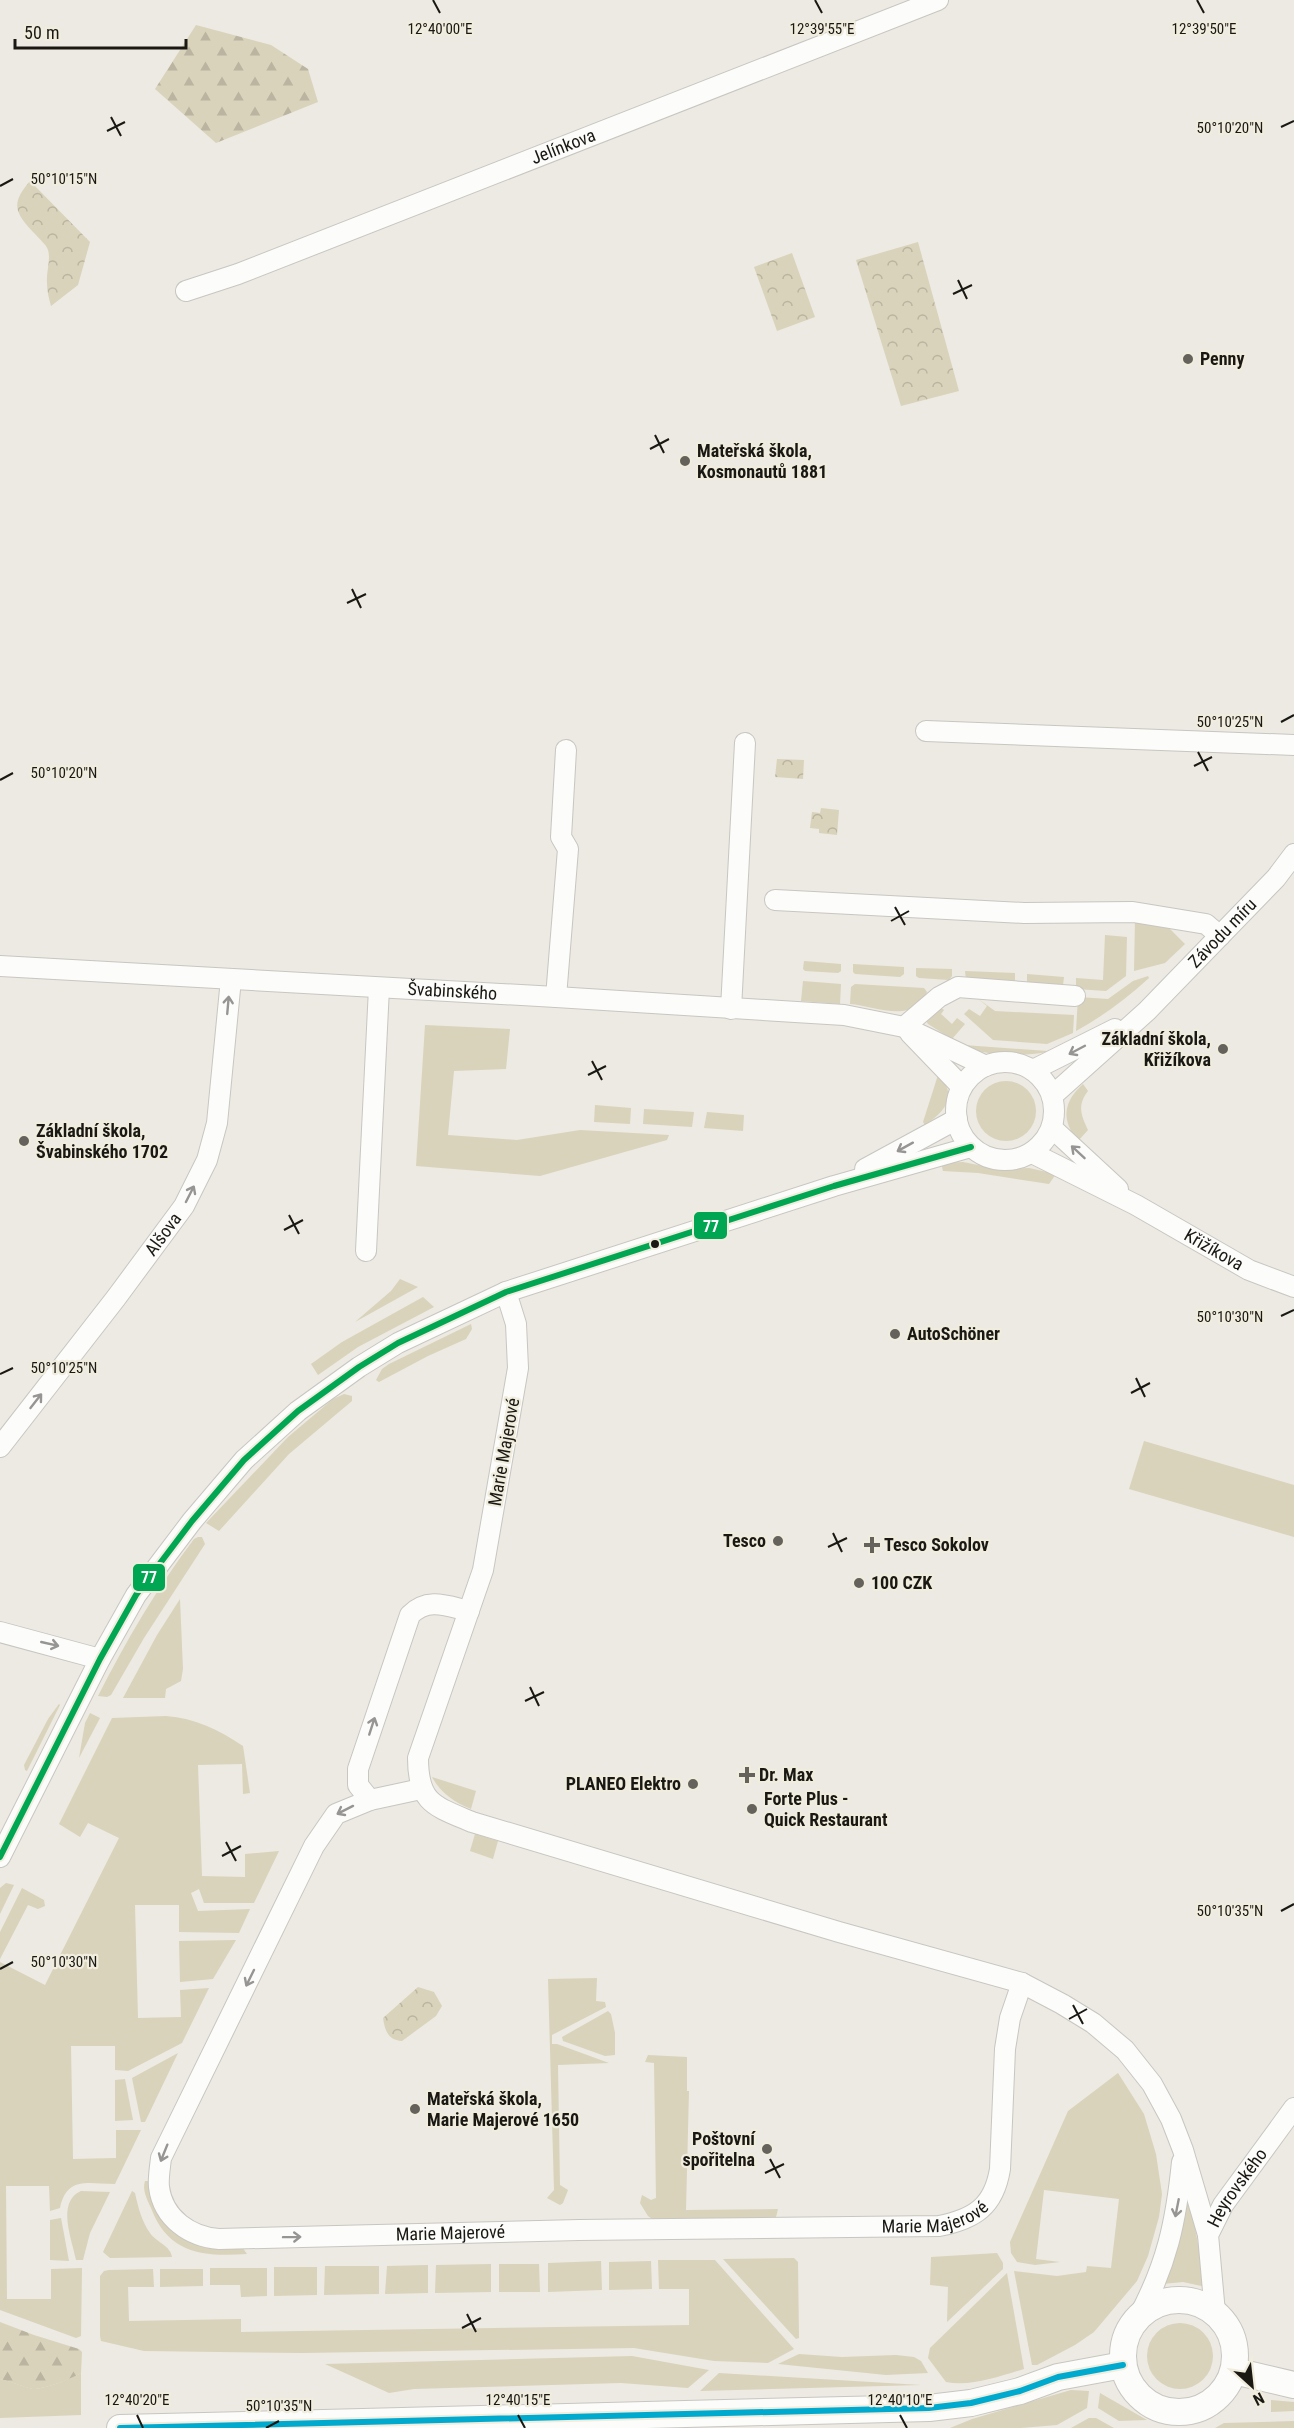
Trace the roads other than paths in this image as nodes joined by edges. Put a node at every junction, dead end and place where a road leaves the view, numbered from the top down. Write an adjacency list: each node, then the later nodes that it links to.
1 (938, 0): 2 (street, Jelínkova)
2 (186, 291)
3 (926, 732): 5 (street)
4 (745, 743): 15 (street)
5 (1294, 745)
6 (566, 750): 14 (street)
7 (1294, 854): 9 (street, Závodu míru)
8 (775, 900): 9 (street)
9 (1220, 936): 16 (street, Závodu míru)
10 (0, 966): 11 (street, Švabinského)
11 (231, 979): 12 (street, Švabinského); 31 (street, Alšova, one-way to 11)
12 (380, 988): 14 (street, Švabinského); 28 (street)
13 (1076, 996): 17 (street)
14 (556, 997): 15 (street, Švabinského)
15 (730, 1009): 17 (street, Švabinského)
16 (1147, 1011): 19 (street, Závodu míru, one-way to 19); 21 (street, Závodu míru)
17 (904, 1027): 18 (street, Švabinského); 20 (street)
18 (986, 1066): 19 (street); 20 (street)
19 (1033, 1070): 21 (street)
20 (962, 1087): 22 (street)
21 (1052, 1096): 23 (street)
22 (957, 1119): 24 (street); 26 (street, one-way to 26)
23 (1052, 1128): 25 (street); 27 (street, Křižíkova, one-way to 23)
24 (971, 1147): 25 (street); 26 (street)
25 (1032, 1153): 27 (street, Křižíkova)
26 (834, 1186): 30 (street)
27 (1136, 1205): 29 (street, Křižíkova)
28 (366, 1251)
29 (1294, 1287)
30 (506, 1292): 32 (street, Marie Majerové); 34 (street)
31 (0, 1447)
32 (470, 1611): 35 (street, Marie Majerové); 36 (street, one-way to 32)
33 (0, 1632): 34 (street, one-way to 34)
34 (100, 1659): 37 (street)
35 (421, 1790): 36 (street, Marie Majerové); 38 (street)
36 (370, 1800): 38 (street, Marie Majerové, one-way to 38)
37 (0, 1857)
38 (1022, 1983): 40 (street)
39 (1294, 2108): 41 (street, Heyrovského)
40 (1183, 2150): 41 (street); 43 (street, one-way to 43)
41 (1208, 2235): 42 (street, Heyrovského)
42 (1215, 2313): 43 (street); 45 (street)
43 (1138, 2318): 44 (street)
44 (1123, 2365): 45 (street); 47 (street)
45 (1234, 2371): 46 (street)
46 (1294, 2385)
47 (211, 2427): 48 (street)
48 (120, 2428)

